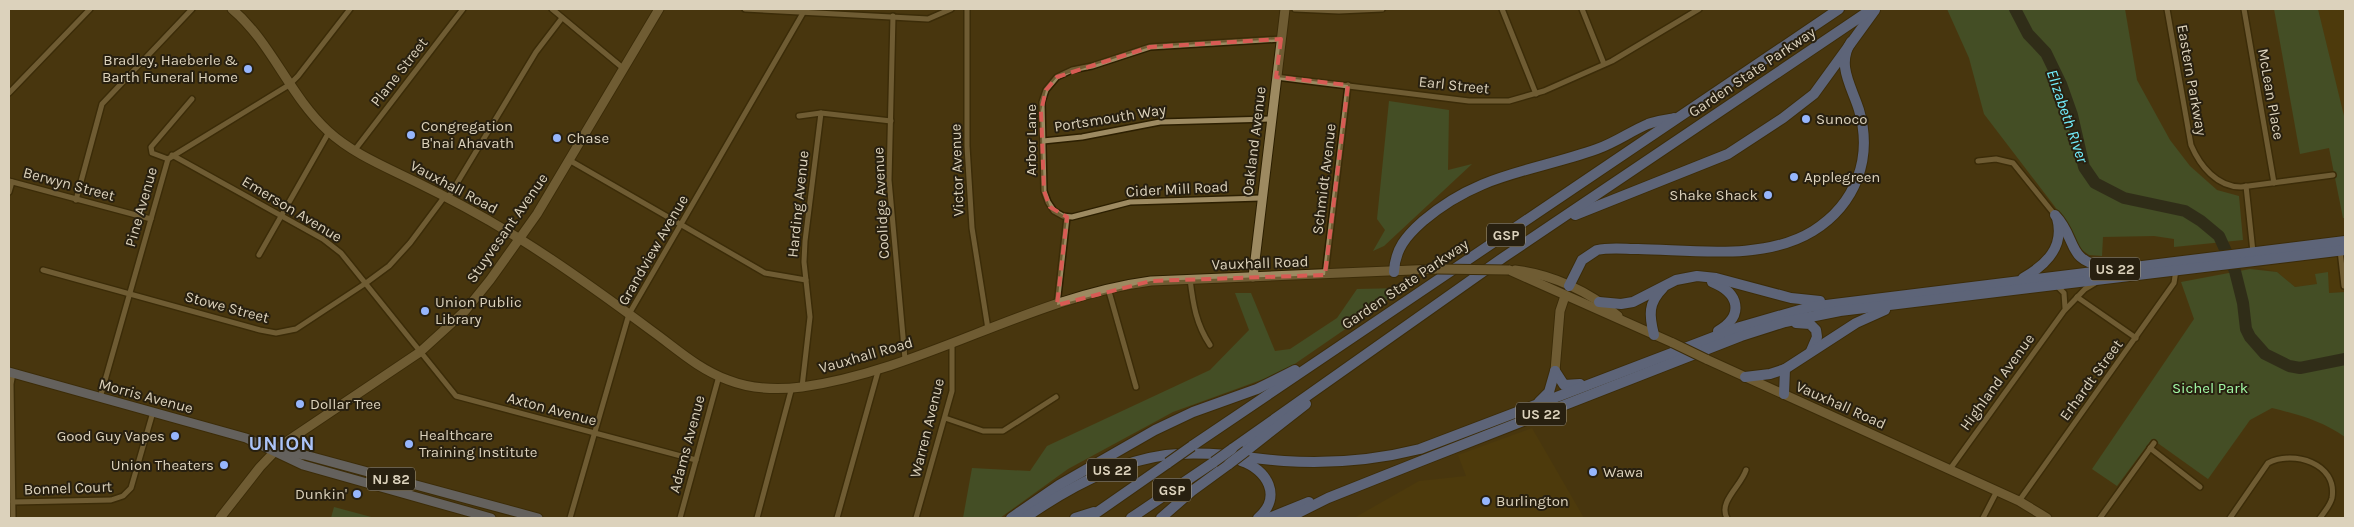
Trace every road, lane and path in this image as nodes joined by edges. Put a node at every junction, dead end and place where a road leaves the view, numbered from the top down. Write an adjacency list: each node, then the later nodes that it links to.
1 (90, 9): 31 (street)
2 (192, 9): 52 (street)
3 (232, 9): 29 (street, Vauxhall Road)
4 (350, 9): 29 (street, Pine Avenue)
5 (463, 9): 41 (street, Plane Street)
6 (552, 9): 23 (street)
7 (659, 9): 27 (street, Stuyvesant Avenue)
8 (745, 9): 21 (street)
9 (951, 9): 22 (street)
10 (967, 9): 93 (street, Victor Avenue)
11 (1285, 9): 24 (street, Oakland Avenue)
12 (1295, 9): 13 (street)
13 (1382, 9)
14 (1502, 9): 32 (street)
15 (1582, 9): 26 (street)
16 (1699, 9): 26 (street, Earl Street)
17 (1839, 9): 36 (highway, Garden State Parkway / GSP)
18 (1874, 9): 25 (highway); 58 (highway, Garden State Parkway / GSP)
19 (2167, 9): 48 (street, Eastern Parkway)
20 (2244, 9): 47 (street, McLean Place)
21 (803, 13): 22 (street); 57 (street, Grandview Avenue)
22 (893, 16): 38 (street, Coolidge Avenue)
23 (562, 18): 27 (street); 50 (street, Stowe Street)
24 (1281, 40): 28 (street, Oakland Avenue); 40 (street, Arbor Lane)
25 (1851, 42): 58 (highway); 82 (highway)
26 (1604, 64): 32 (street, Earl Street)
27 (624, 68): 43 (street, Stuyvesant Avenue)
28 (1276, 77): 30 (street, Earl Street); 37 (street, Oakland Avenue)
29 (288, 85): 39 (street, Vauxhall Road); 42 (street, Pine Avenue)
30 (1348, 85): 32 (street, Earl Street); 70 (street, Schmidt Avenue)
31 (9, 93)
32 (1536, 94)
33 (192, 99): 42 (street, Emerson Avenue)
34 (821, 113): 35 (street); 38 (street); 75 (street, Harding Avenue)
35 (799, 116)
36 (1680, 117): 69 (highway); 101 (highway, Garden State Parkway / GSP)
37 (1271, 119): 40 (street, Portsmouth Way); 51 (street, Oakland Avenue)
38 (891, 121): 102 (street, Coolidge Avenue)
39 (329, 132): 41 (street, Vauxhall Road); 54 (street)
40 (1043, 141): 55 (street, Arbor Lane)
41 (354, 151): 50 (street, Vauxhall Road)
42 (170, 157): 54 (street, Emerson Avenue); 56 (street, Pine Avenue)
43 (569, 160): 57 (street); 59 (street, Stuyvesant Avenue)
44 (1978, 161): 53 (street)
45 (2333, 175): 47 (street, Eastern Parkway)
46 (10, 181): 49 (street); 52 (street, Berwyn Street)
47 (2274, 183): 48 (street, Eastern Parkway)
48 (2246, 186): 61 (street)
49 (9, 192)
50 (446, 197): 59 (street, Vauxhall Road); 77 (street, Stowe Street)
51 (1261, 198): 55 (street, Cider Mill Road); 71 (street, Oakland Avenue)
52 (76, 200): 56 (street, Berwyn Street)
53 (2055, 215): 65 (highway); 76 (highway)
54 (281, 216): 62 (street); 77 (street, Emerson Avenue)
55 (1067, 217): 88 (street)
56 (151, 219): 83 (street, Pine Avenue)
57 (683, 225): 75 (street); 90 (street, Grandview Avenue)
58 (1552, 225): 107 (highway, Garden State Parkway / GSP)
59 (519, 238): 90 (street, Vauxhall Road); 100 (street, Stuyvesant Avenue)
60 (2343, 247): 61 (highway, US 22); 63 (highway, US 22); 80 (street)
61 (2253, 252): 63 (highway, US 22)
62 (259, 255)
63 (2245, 258): 64 (highway, US 22)
64 (2213, 261): 65 (highway, US 22); 68 (highway, US 22)
65 (2117, 269): 76 (highway, US 22)
66 (43, 270): 83 (street, Stowe Street)
67 (1510, 270): 69 (street, Vauxhall Road, bridge); 82 (street, Vauxhall Road); 82 (street, Vauxhall Road)
68 (2176, 270): 73 (highway, US 22); 95 (street, Erhardt Street)
69 (1394, 272): 70 (street, Vauxhall Road)
70 (1324, 275): 71 (street, Vauxhall Road)
71 (1253, 277): 74 (street, Vauxhall Road)
72 (1692, 277): 78 (highway); 86 (highway); 97 (highway)
73 (2107, 278): 79 (highway, US 22); 84 (street, Highland Avenue)
74 (1190, 279): 81 (street, Vauxhall Road); 98 (street)
75 (806, 280): 111 (street, Harding Avenue)
76 (2019, 281): 86 (highway, US 22)
77 (366, 283): 83 (street, Stowe Street); 100 (street, Emerson Avenue)
78 (1669, 283): 85 (highway); 94 (highway)
79 (2056, 285): 87 (highway, US 22); 89 (street)
80 (2344, 286)
81 (1108, 288): 88 (street, Vauxhall Road); 112 (street)
82 (1567, 291): 85 (street, Vauxhall Road); 91 (street, Vauxhall Road); 105 (street)
83 (130, 293): 116 (street, Pine Avenue)
84 (2076, 297): 89 (street, Highland Avenue); 95 (street)
85 (1599, 302): 91 (street, Vauxhall Road)
86 (1843, 302): 97 (highway, US 22)
87 (1908, 303): 92 (highway, US 22); 99 (highway)
88 (1057, 305): 93 (street, Vauxhall Road)
89 (2064, 310): 126 (street, Highland Avenue)
90 (628, 316): 108 (street, Vauxhall Road); 120 (street, Grandview Avenue)
91 (1622, 320): 94 (street, Vauxhall Road)
92 (1785, 322): 99 (highway); 131 (highway, US 22)
93 (988, 329): 96 (street, Vauxhall Road)
94 (1654, 335): 109 (street, Vauxhall Road, bridge)
95 (2136, 338): 132 (street, Erhardt Street)
96 (952, 342): 102 (street, Vauxhall Road); 119 (street, Warren Avenue)
97 (1693, 344): 110 (highway, US 22)
98 (1210, 345)
99 (1811, 351): 104 (highway)
100 (420, 352): 120 (street, Axton Avenue); 123 (street, Stuyvesant Avenue)
101 (1332, 352): 134 (highway, Garden State Parkway / GSP, bridge); 145 (highway)
102 (905, 359): 103 (street, Vauxhall Road)
103 (879, 368): 111 (street, Vauxhall Road); 143 (street)
104 (1785, 369): 109 (highway); 114 (highway)
105 (1555, 371): 110 (highway); 117 (highway)
106 (11, 373): 116 (main road, Morris Avenue / NJ 82); 133 (street)
107 (1341, 374): 150 (highway, Garden State Parkway / GSP, bridge); 151 (highway, bridge)
108 (719, 376): 113 (street, Vauxhall Road); 125 (street, Adams Avenue)
109 (1745, 377): 114 (street, Vauxhall Road)
110 (1600, 380): 117 (highway, US 22)
111 (802, 387): 113 (street, Vauxhall Road)
112 (1136, 387)
113 (792, 388): 142 (street)
114 (1784, 394): 126 (street, Vauxhall Road)
115 (1056, 397): 119 (street)
116 (100, 398): 118 (main road, Morris Avenue / NJ 82)
117 (1535, 406): 124 (highway, US 22)
118 (153, 412): 123 (main road, Morris Avenue / NJ 82); 133 (street, Bonnel Court)
119 (945, 418): 144 (street, Warren Avenue)
120 (594, 432): 125 (street, Axton Avenue); 140 (street, Grandview Avenue)
121 (2154, 443): 122 (street)
122 (2150, 448): 128 (street); 158 (street)
123 (275, 450): 135 (main road, Morris Avenue / NJ 82); 137 (street, Stuyvesant Avenue); 138 (main road, Morris Avenue / NJ 82)
124 (1203, 454): 129 (highway, US 22); 152 (highway)
125 (696, 460): 141 (street, Adams Avenue)
126 (1950, 469): 130 (street, Vauxhall Road)
127 (1746, 470): 155 (street)
128 (2200, 487)
129 (1072, 490): 146 (highway, US 22); 147 (highway)
130 (1997, 491): 132 (street, Vauxhall Road); 156 (street)
131 (1328, 498): 153 (highway); 154 (highway, US 22)
132 (2019, 501): 157 (street, Vauxhall Road)
133 (13, 502): 136 (street)
134 (1100, 510): 148 (highway); 149 (highway, Garden State Parkway / GSP)
135 (506, 514): 139 (main road, Morris Avenue / NJ 82)
136 (13, 518)
137 (220, 518)
138 (491, 518)
139 (538, 518)
140 (570, 518)
141 (680, 518)
142 (757, 518)
143 (837, 518)
144 (916, 518)
145 (1011, 518)
146 (1025, 518)
147 (1037, 518)
148 (1075, 518)
149 (1089, 518)
150 (1131, 518)
151 (1160, 518)
152 (1258, 518)
153 (1269, 518)
154 (1288, 518)
155 (1727, 518)
156 (1984, 518)
157 (2047, 518)
158 (2100, 518)
159 (2230, 518): 160 (street)
160 (2320, 518)

